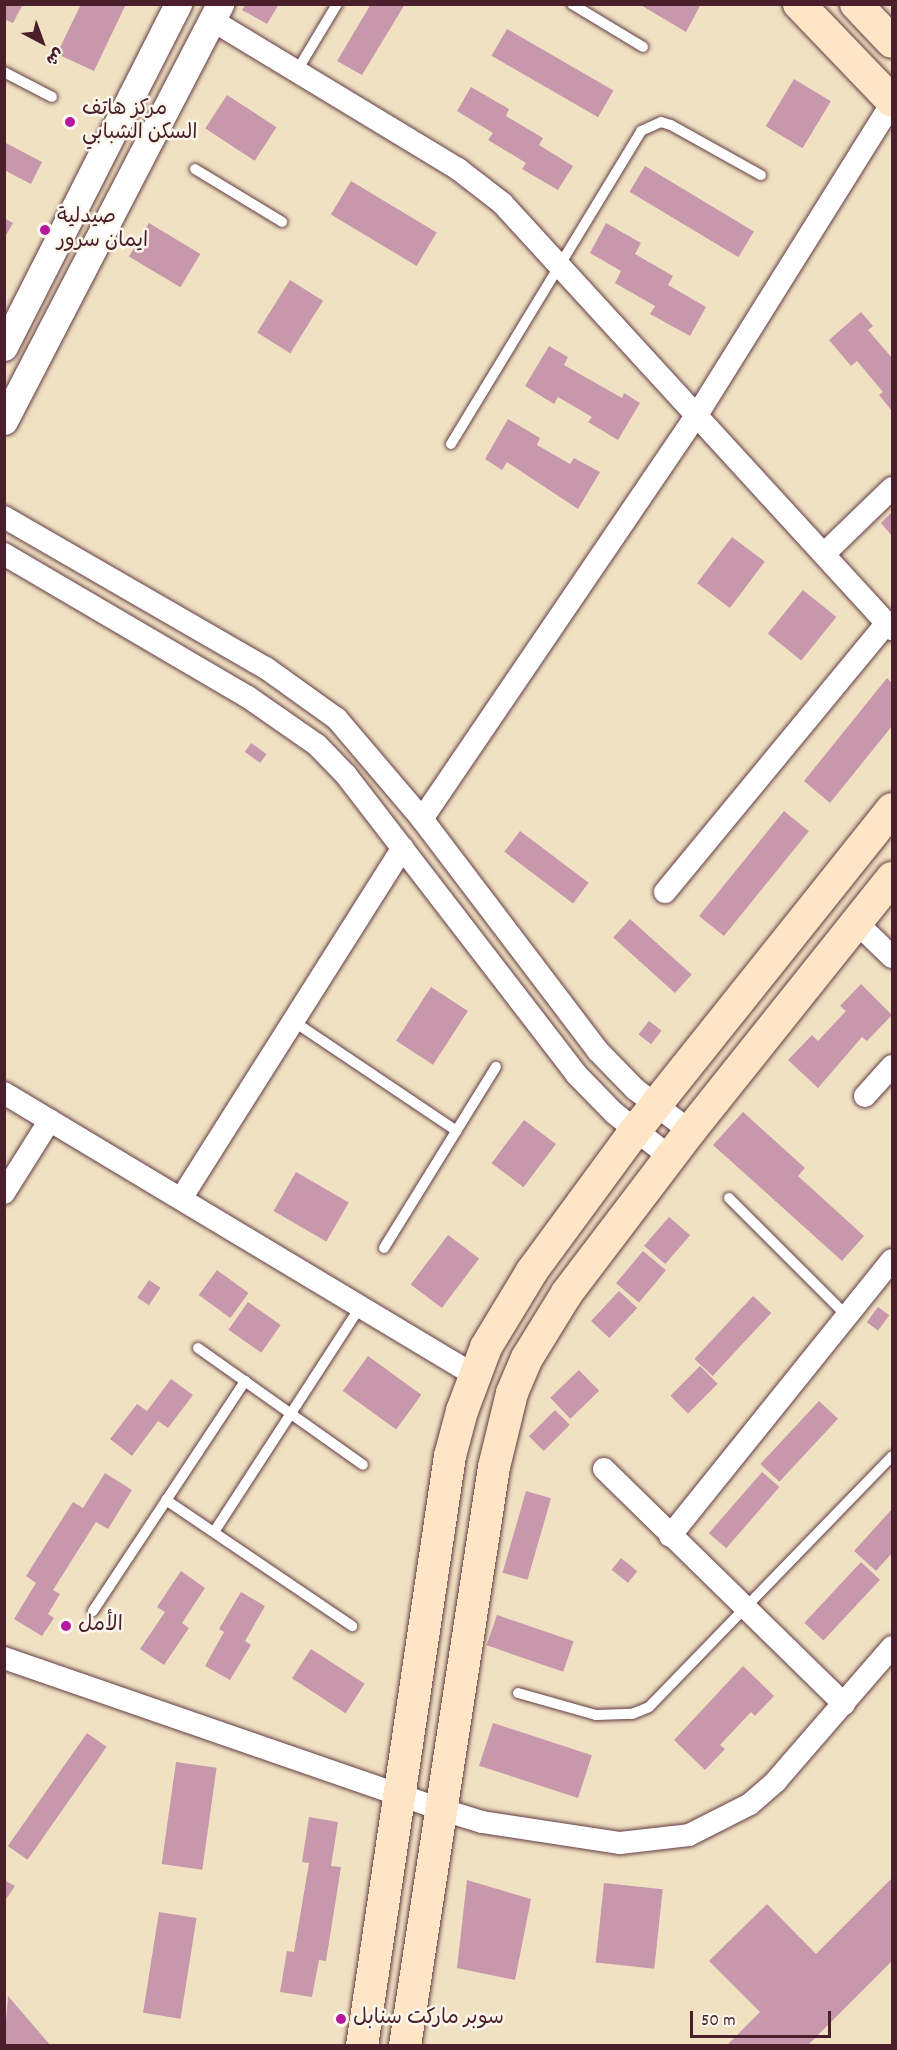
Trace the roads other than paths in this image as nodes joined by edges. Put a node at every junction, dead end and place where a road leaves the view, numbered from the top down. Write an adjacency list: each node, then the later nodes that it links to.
1 (178, 4): 17 (street)
2 (337, 4): 9 (lane)
3 (572, 4): 8 (lane)
4 (799, 4): 12 (main road)
5 (855, 4): 7 (main road)
6 (216, 12): 9 (street); 19 (street)
7 (892, 42)
8 (643, 47)
9 (298, 69): 16 (street)
10 (4, 72): 11 (lane)
11 (52, 97)
12 (892, 102): 18 (street)
13 (195, 169): 15 (lane)
14 (760, 175): 16 (lane)
15 (282, 222)
16 (560, 263): 18 (street); 20 (lane)
17 (4, 347)
18 (697, 415): 24 (street); 27 (street)
19 (4, 421)
20 (451, 444)
21 (892, 488): 24 (street)
22 (4, 517): 27 (street)
23 (4, 554): 28 (street)
24 (824, 554): 25 (street)
25 (890, 626): 30 (street)
26 (892, 809): 38 (main road)
27 (422, 819): 38 (street)
28 (403, 848): 33 (street); 41 (street)
29 (892, 878): 31 (main road)
30 (665, 892)
31 (857, 923): 32 (street); 42 (main road)
32 (892, 957)
33 (293, 1021): 40 (lane); 45 (street)
34 (892, 1066): 37 (street)
35 (496, 1067): 40 (lane)
36 (4, 1093): 39 (street)
37 (865, 1096)
38 (655, 1106): 41 (main road); 42 (street)
39 (50, 1120): 44 (street); 45 (street)
40 (457, 1131): 47 (lane)
41 (635, 1131): 43 (street); 52 (main road)
42 (690, 1131): 43 (main road)
43 (670, 1157): 69 (main road)
44 (4, 1193)
45 (182, 1197): 49 (street)
46 (729, 1198): 50 (lane)
47 (384, 1248)
48 (892, 1260): 50 (street)
49 (361, 1306): 52 (street); 54 (lane)
50 (847, 1316): 60 (street)
51 (198, 1348): 53 (lane)
52 (474, 1376): 68 (main road)
53 (245, 1381): 54 (lane); 58 (lane)
54 (291, 1414): 56 (lane); 59 (lane)
55 (892, 1456): 61 (lane)
56 (363, 1466)
57 (604, 1469): 60 (street)
58 (166, 1500): 59 (lane); 62 (lane)
59 (214, 1532): 63 (lane)
60 (670, 1536): 61 (street)
61 (746, 1609): 66 (lane); 67 (street)
62 (93, 1611)
63 (352, 1626)
64 (892, 1647): 67 (street)
65 (4, 1659): 68 (street)
66 (518, 1693)
67 (844, 1704): 69 (street)
68 (400, 1796): 69 (street); 70 (main road)
69 (440, 1809): 71 (main road)
70 (362, 2046)
71 (405, 2046)

